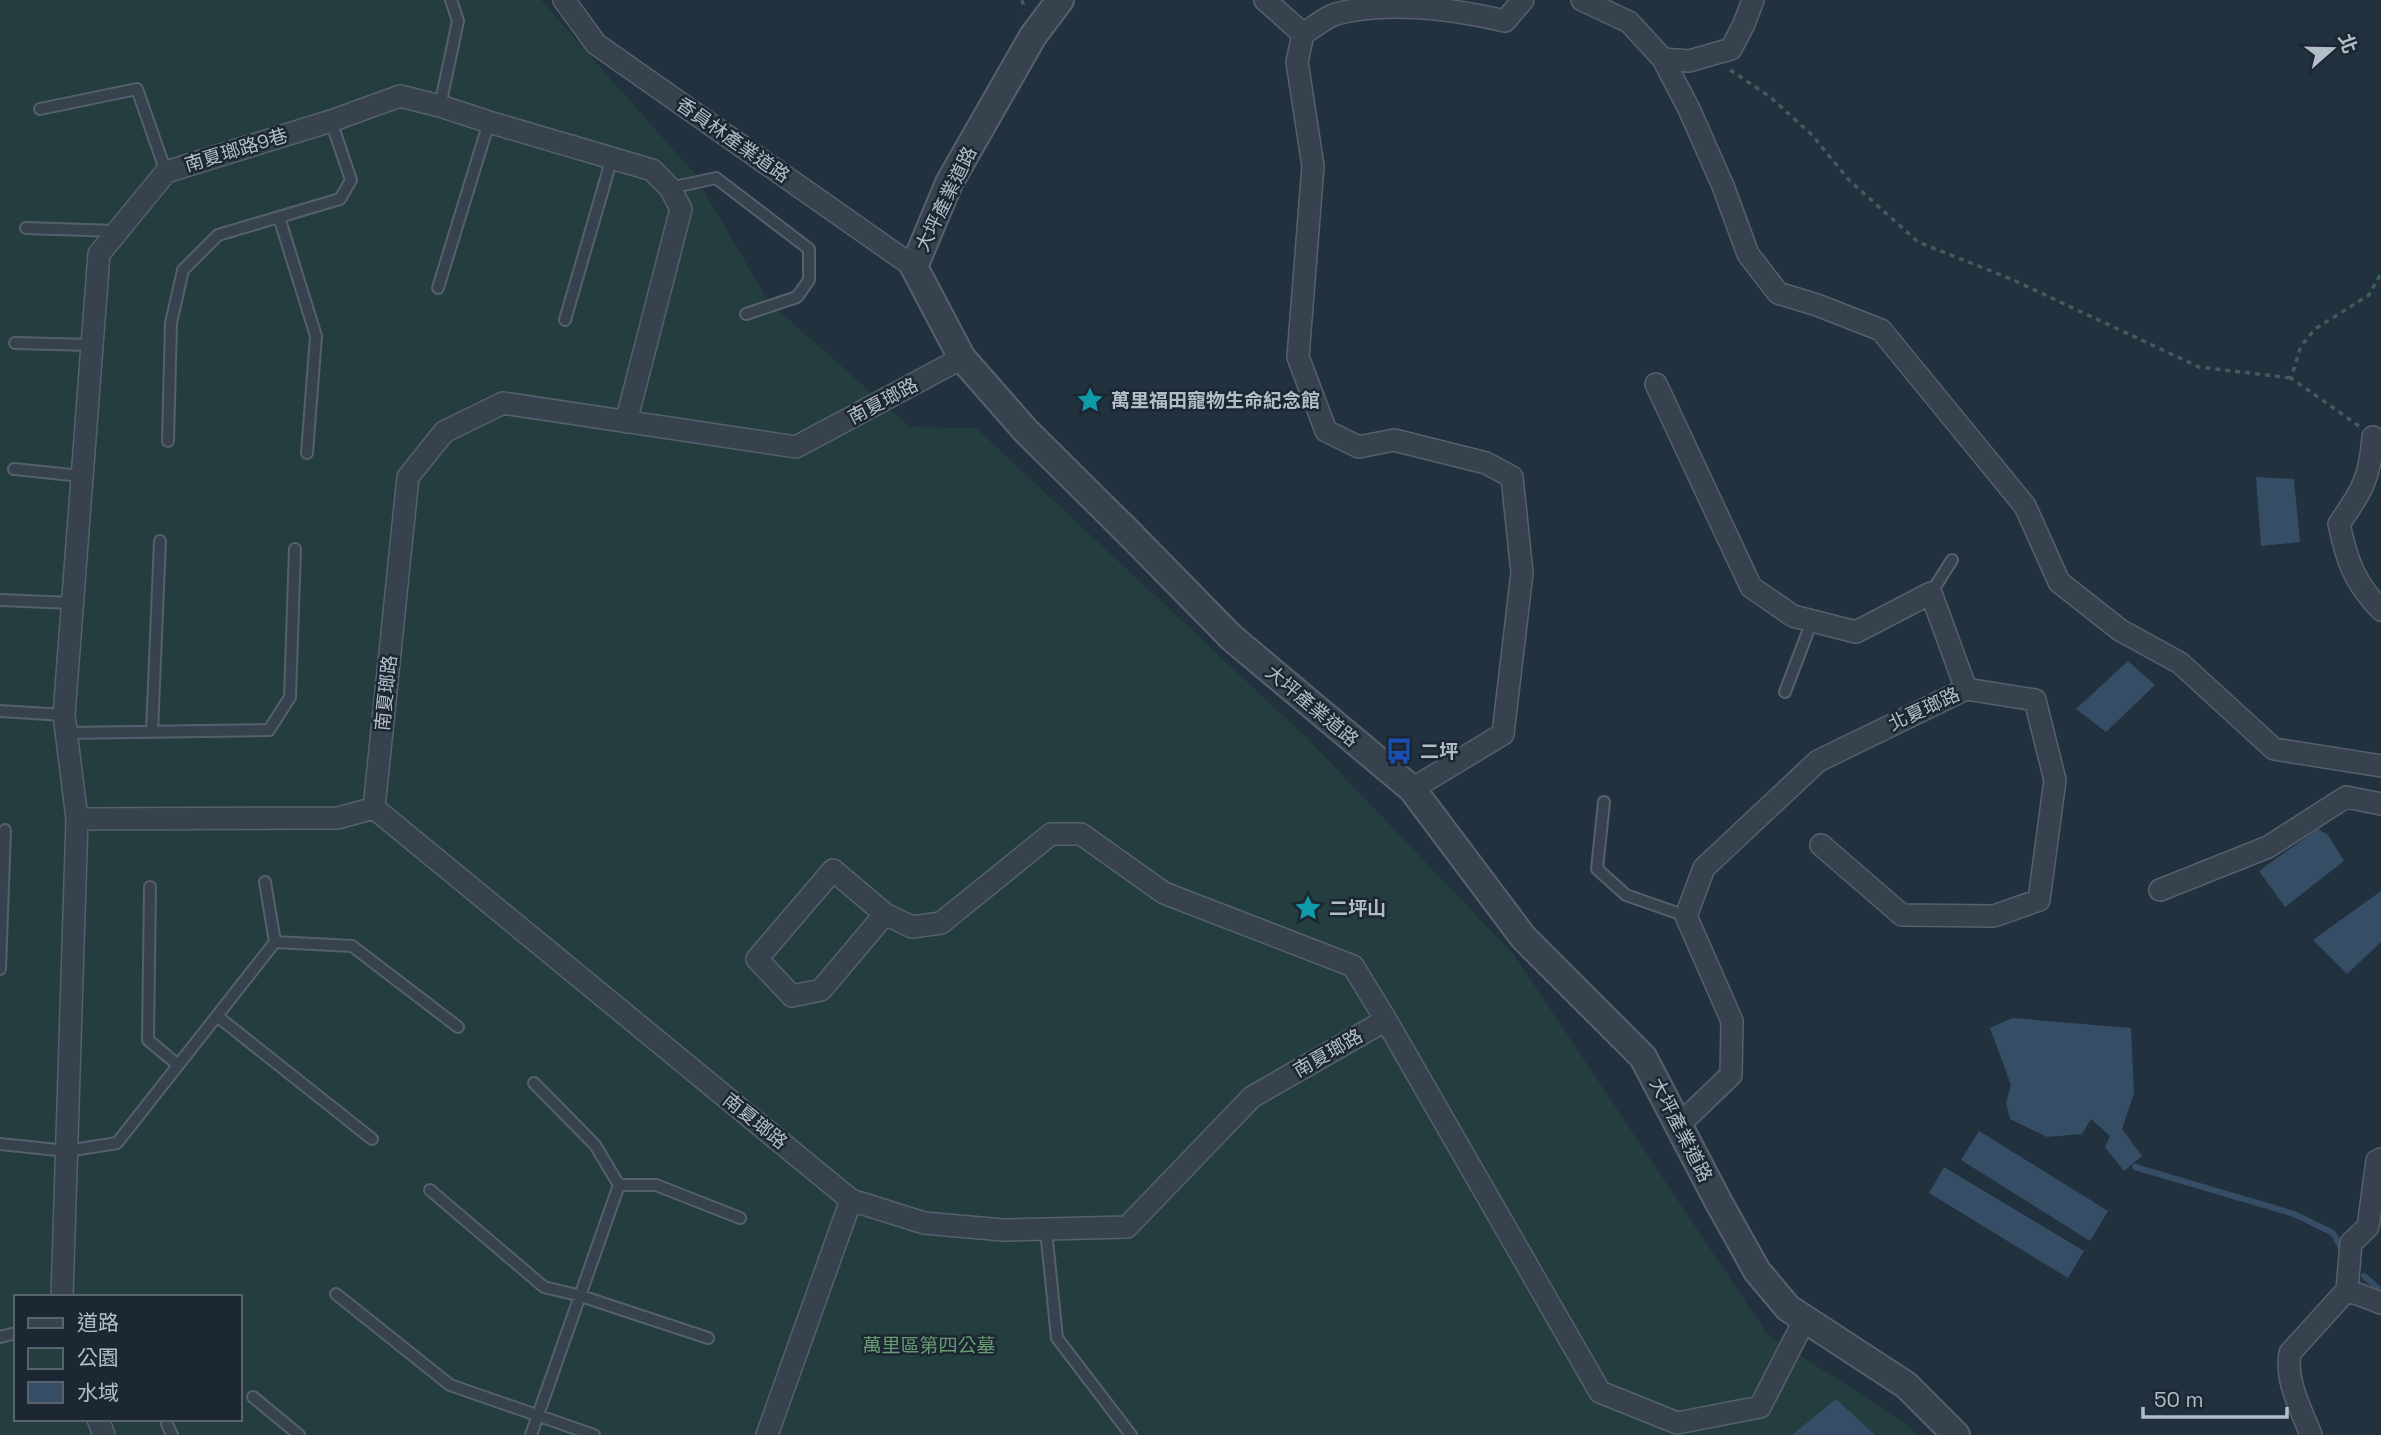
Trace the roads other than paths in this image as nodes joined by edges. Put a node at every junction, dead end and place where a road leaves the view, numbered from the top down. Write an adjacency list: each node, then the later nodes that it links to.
1 (451, 0): 10 (lane)
2 (564, 0): 20 (street, 香員林產業道路)
3 (1060, 0): 20 (street, 大坪產業道路)
4 (1265, 0): 8 (street)
5 (1523, 0): 8 (street)
6 (1582, 0): 9 (street)
7 (1752, 0): 9 (street)
8 (1303, 34): 48 (street)
9 (1662, 59): 47 (street)
10 (440, 106): 12 (street, 南夏瑯路9巷); 13 (street, 南夏瑯路9巷)
11 (40, 109): 15 (lane)
12 (331, 121): 15 (street, 南夏瑯路9巷); 17 (lane)
13 (489, 122): 14 (street, 南夏瑯路9巷); 21 (lane)
14 (612, 158): 16 (street, 南夏瑯路9巷); 23 (lane)
15 (166, 172): 19 (street, 南夏瑯路9巷)
16 (670, 188): 22 (lane); 28 (street)
17 (279, 217): 30 (lane); 31 (lane)
18 (26, 229): 19 (lane)
19 (116, 231): 25 (street, 南夏瑯路9巷)
20 (914, 267): 26 (street, 大坪產業道路)
21 (438, 288)
22 (746, 314)
23 (565, 320)
24 (15, 342): 25 (lane)
25 (91, 345): 33 (street, 南夏瑯路9巷)
26 (962, 358): 28 (street, 南夏瑯路); 48 (street, 大坪產業道路)
27 (1656, 384): 41 (street)
28 (626, 422): 51 (street, 南夏瑯路)
29 (2373, 437): 40 (street)
30 (167, 440)
31 (307, 453)
32 (14, 469): 33 (lane)
33 (81, 476): 39 (street, 南夏瑯路9巷)
34 (160, 541): 46 (lane)
35 (295, 549): 46 (lane)
36 (1952, 560): 37 (lane)
37 (1931, 593): 41 (street); 42 (street)
38 (0, 600): 39 (lane)
39 (72, 603): 45 (street, 南夏瑯路9巷)
40 (2381, 610)
41 (1812, 621): 43 (lane)
42 (1966, 689): 54 (street, 北夏瑯路); 59 (street, 北夏瑯路)
43 (1785, 692)
44 (0, 711): 45 (lane)
45 (65, 724): 46 (lane); 52 (street, 南夏瑯路9巷)
46 (152, 731)
47 (2381, 766)
48 (1412, 789): 67 (street, 大坪產業道路)
49 (1604, 802): 59 (lane)
50 (2381, 804): 57 (street)
51 (374, 808): 52 (street); 74 (street, 南夏瑯路)
52 (77, 819): 70 (street, 南夏瑯路9巷)
53 (5, 830): 61 (lane)
54 (1821, 845)
55 (265, 882): 60 (lane)
56 (149, 887): 65 (lane)
57 (2160, 890)
58 (885, 914): 58 (street); 63 (street)
59 (1686, 916): 67 (street)
60 (275, 942): 62 (lane); 64 (lane)
61 (0, 969)
62 (217, 1016): 65 (lane); 68 (lane)
63 (1386, 1020): 76 (street, 南夏瑯路); 82 (street, 南夏瑯路)
64 (458, 1027)
65 (178, 1065): 70 (lane)
66 (534, 1083): 72 (lane)
67 (1679, 1125): 82 (street, 大坪產業道路)
68 (372, 1139)
69 (0, 1143): 70 (lane)
70 (67, 1151): 79 (street, 南夏瑯路9巷)
71 (2381, 1159): 77 (street)
72 (619, 1185): 75 (lane); 80 (lane)
73 (430, 1190): 80 (lane)
74 (851, 1200): 76 (street, 南夏瑯路); 89 (street)
75 (740, 1218)
76 (1046, 1230): 90 (lane)
77 (2347, 1290): 81 (street); 92 (street)
78 (336, 1294): 85 (lane)
79 (62, 1295)
80 (581, 1296): 83 (lane); 85 (lane)
81 (2381, 1303)
82 (1805, 1319): 91 (street, 大坪產業道路)
83 (708, 1338)
84 (253, 1397): 86 (lane)
85 (538, 1416): 87 (lane); 88 (lane)
86 (299, 1435)
87 (531, 1435)
88 (594, 1435)
89 (767, 1435)
90 (1130, 1435)
91 (1956, 1435)
92 (2311, 1435)

